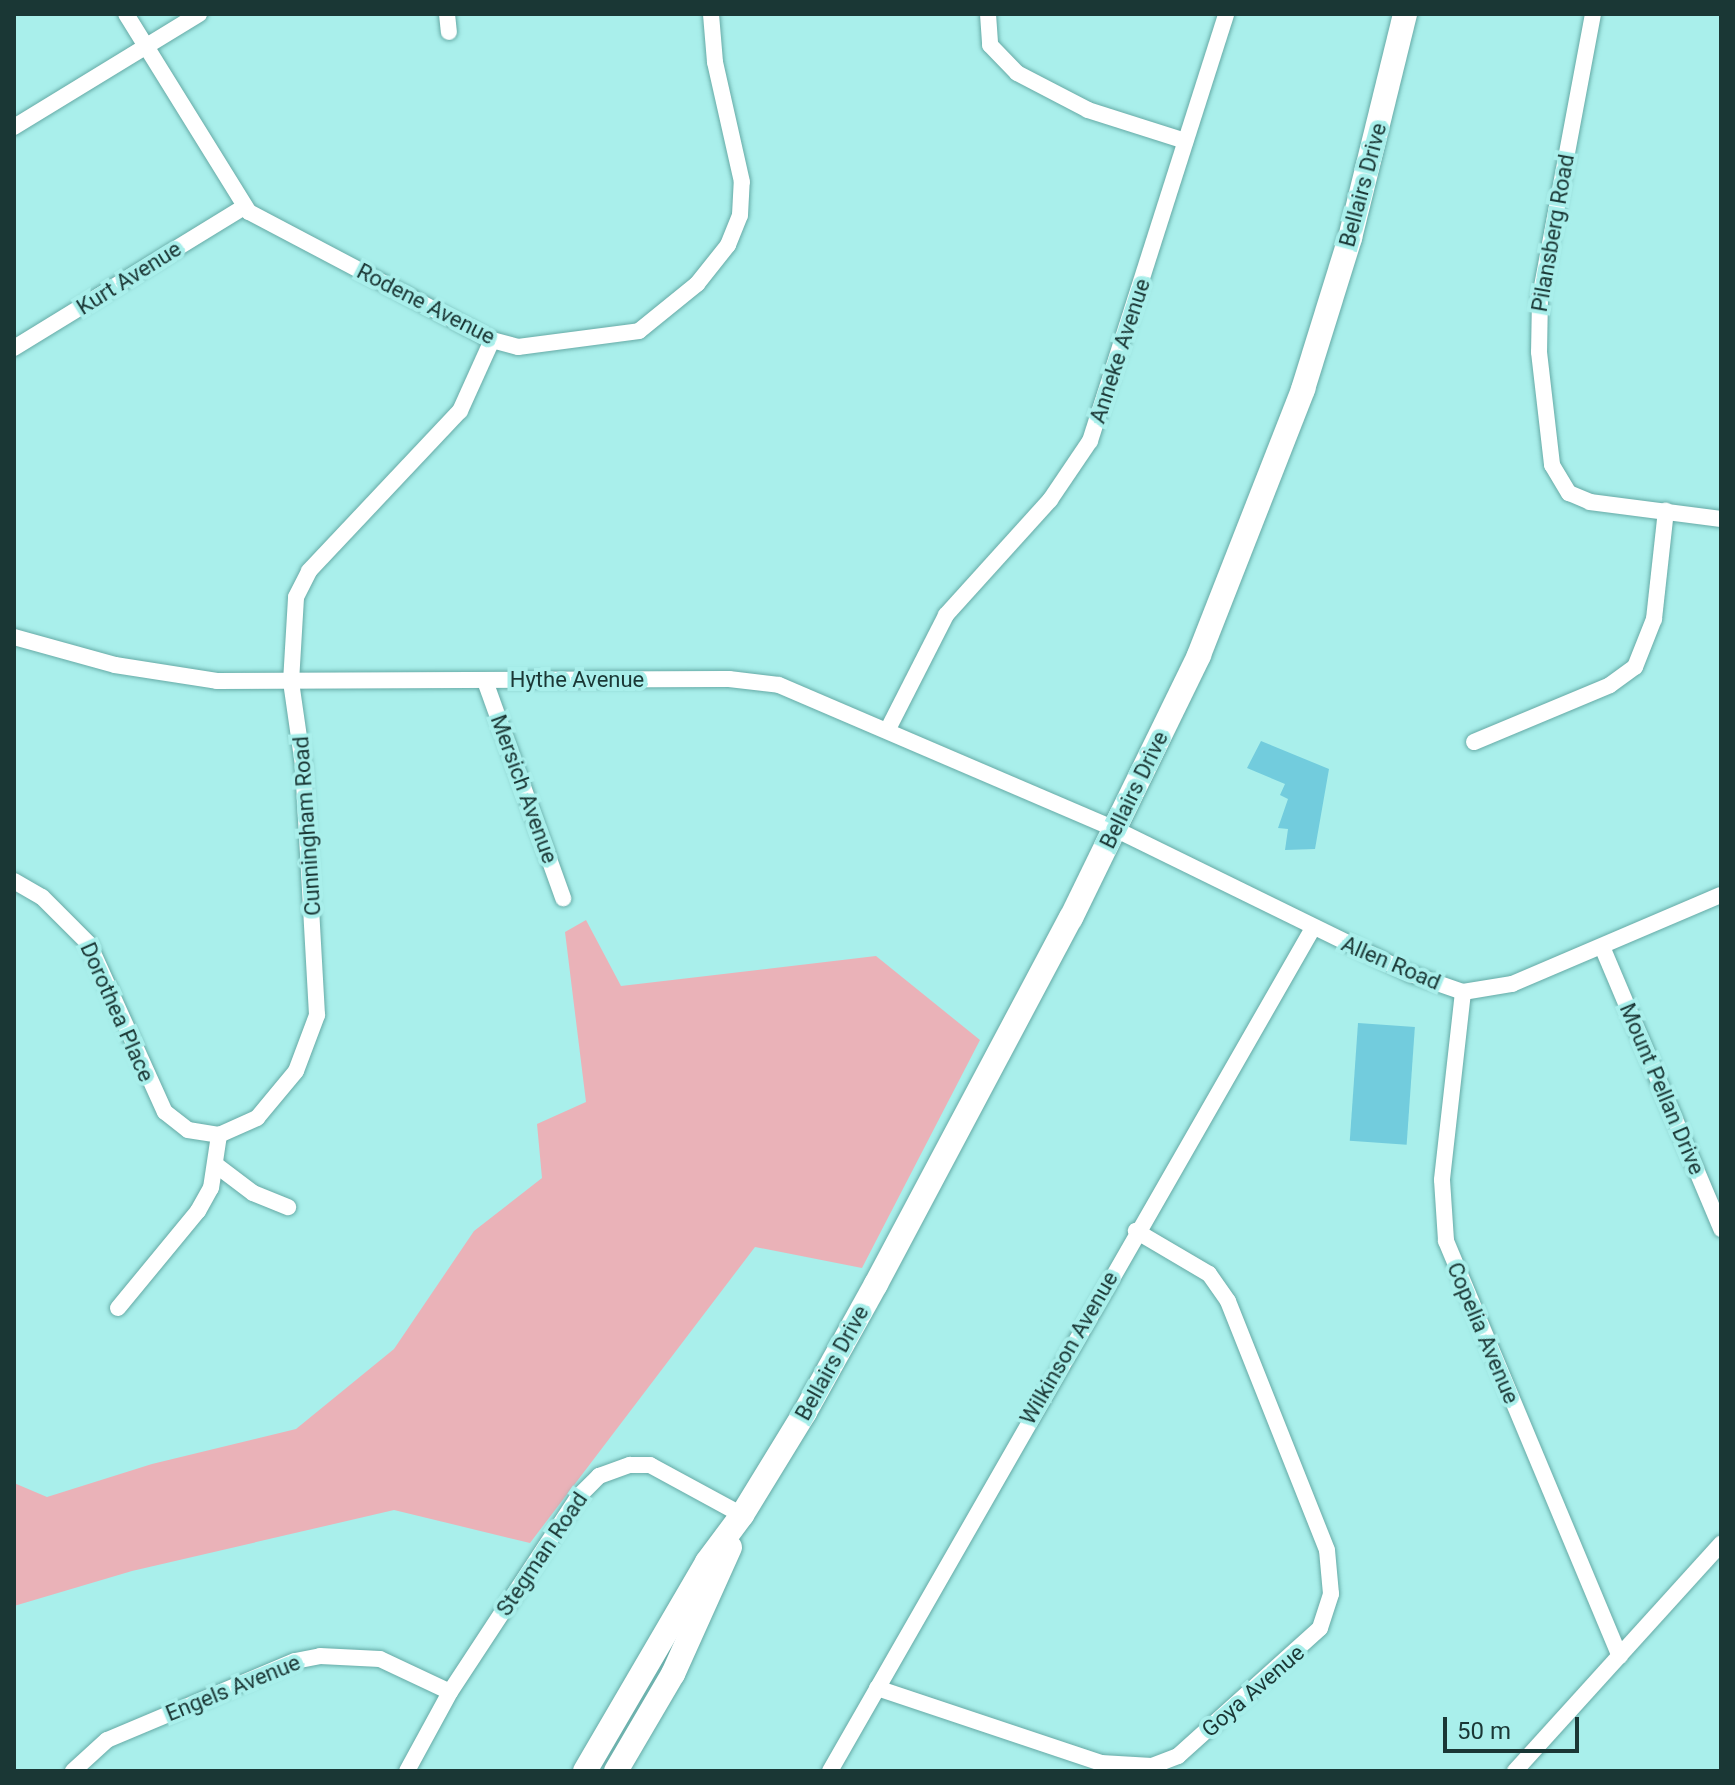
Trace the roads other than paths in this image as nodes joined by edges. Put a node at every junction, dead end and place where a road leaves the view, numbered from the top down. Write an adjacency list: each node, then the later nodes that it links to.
1 (126, 14): 10 (street)
2 (199, 14): 10 (street)
3 (447, 14): 9 (street)
4 (711, 14): 14 (street, Rodene Avenue)
5 (988, 14): 12 (street)
6 (1226, 14): 12 (street, Anneke Avenue)
7 (1405, 14): 23 (street, Bellairs Drive)
8 (1593, 14): 16 (street, Pilansberg Road)
9 (449, 32)
10 (146, 47): 11 (street); 13 (street)
11 (14, 127)
12 (1185, 141): 21 (street, Anneke Avenue)
13 (244, 207): 14 (street, Rodene Avenue); 15 (street, Kurt Avenue)
14 (492, 340): 20 (street, Cunningham Road)
15 (14, 348)
16 (1666, 511): 17 (street); 22 (street)
17 (1721, 519)
18 (14, 637): 20 (street, Hythe Avenue)
19 (485, 681): 20 (street, Hythe Avenue); 21 (street, Hythe Avenue); 26 (street, Mersich Avenue)
20 (291, 682): 30 (street, Cunningham Road)
21 (888, 729): 23 (street, Hythe Avenue)
22 (1474, 742)
23 (1115, 829): 27 (street, Allen Road); 36 (street, Bellairs Drive)
24 (14, 881): 30 (street, Dorothea Place)
25 (1721, 895): 28 (street, Allen Road)
26 (563, 898)
27 (1313, 928): 29 (street, Allen Road); 34 (street, Wilkinson Avenue)
28 (1603, 949): 29 (street, Allen Road); 33 (street, Mount Pellan Drive)
29 (1463, 992): 38 (street, Copelia Avenue)
30 (219, 1135): 31 (street)
31 (216, 1165): 32 (street); 35 (street)
32 (288, 1207)
33 (1721, 1229)
34 (1136, 1231): 39 (street, Wilkinson Avenue); 39 (street, Goya Avenue)
35 (118, 1308)
36 (742, 1515): 40 (street, Stegman Road); 43 (street); 44 (street)
37 (1721, 1544): 38 (street)
38 (1620, 1656): 46 (street)
39 (877, 1688): 45 (street, Wilkinson Avenue)
40 (450, 1692): 41 (street, Engels Avenue); 42 (street, Stegman Road)
41 (73, 1771)
42 (407, 1771)
43 (585, 1771)
44 (616, 1771)
45 (830, 1771)
46 (1515, 1771)

